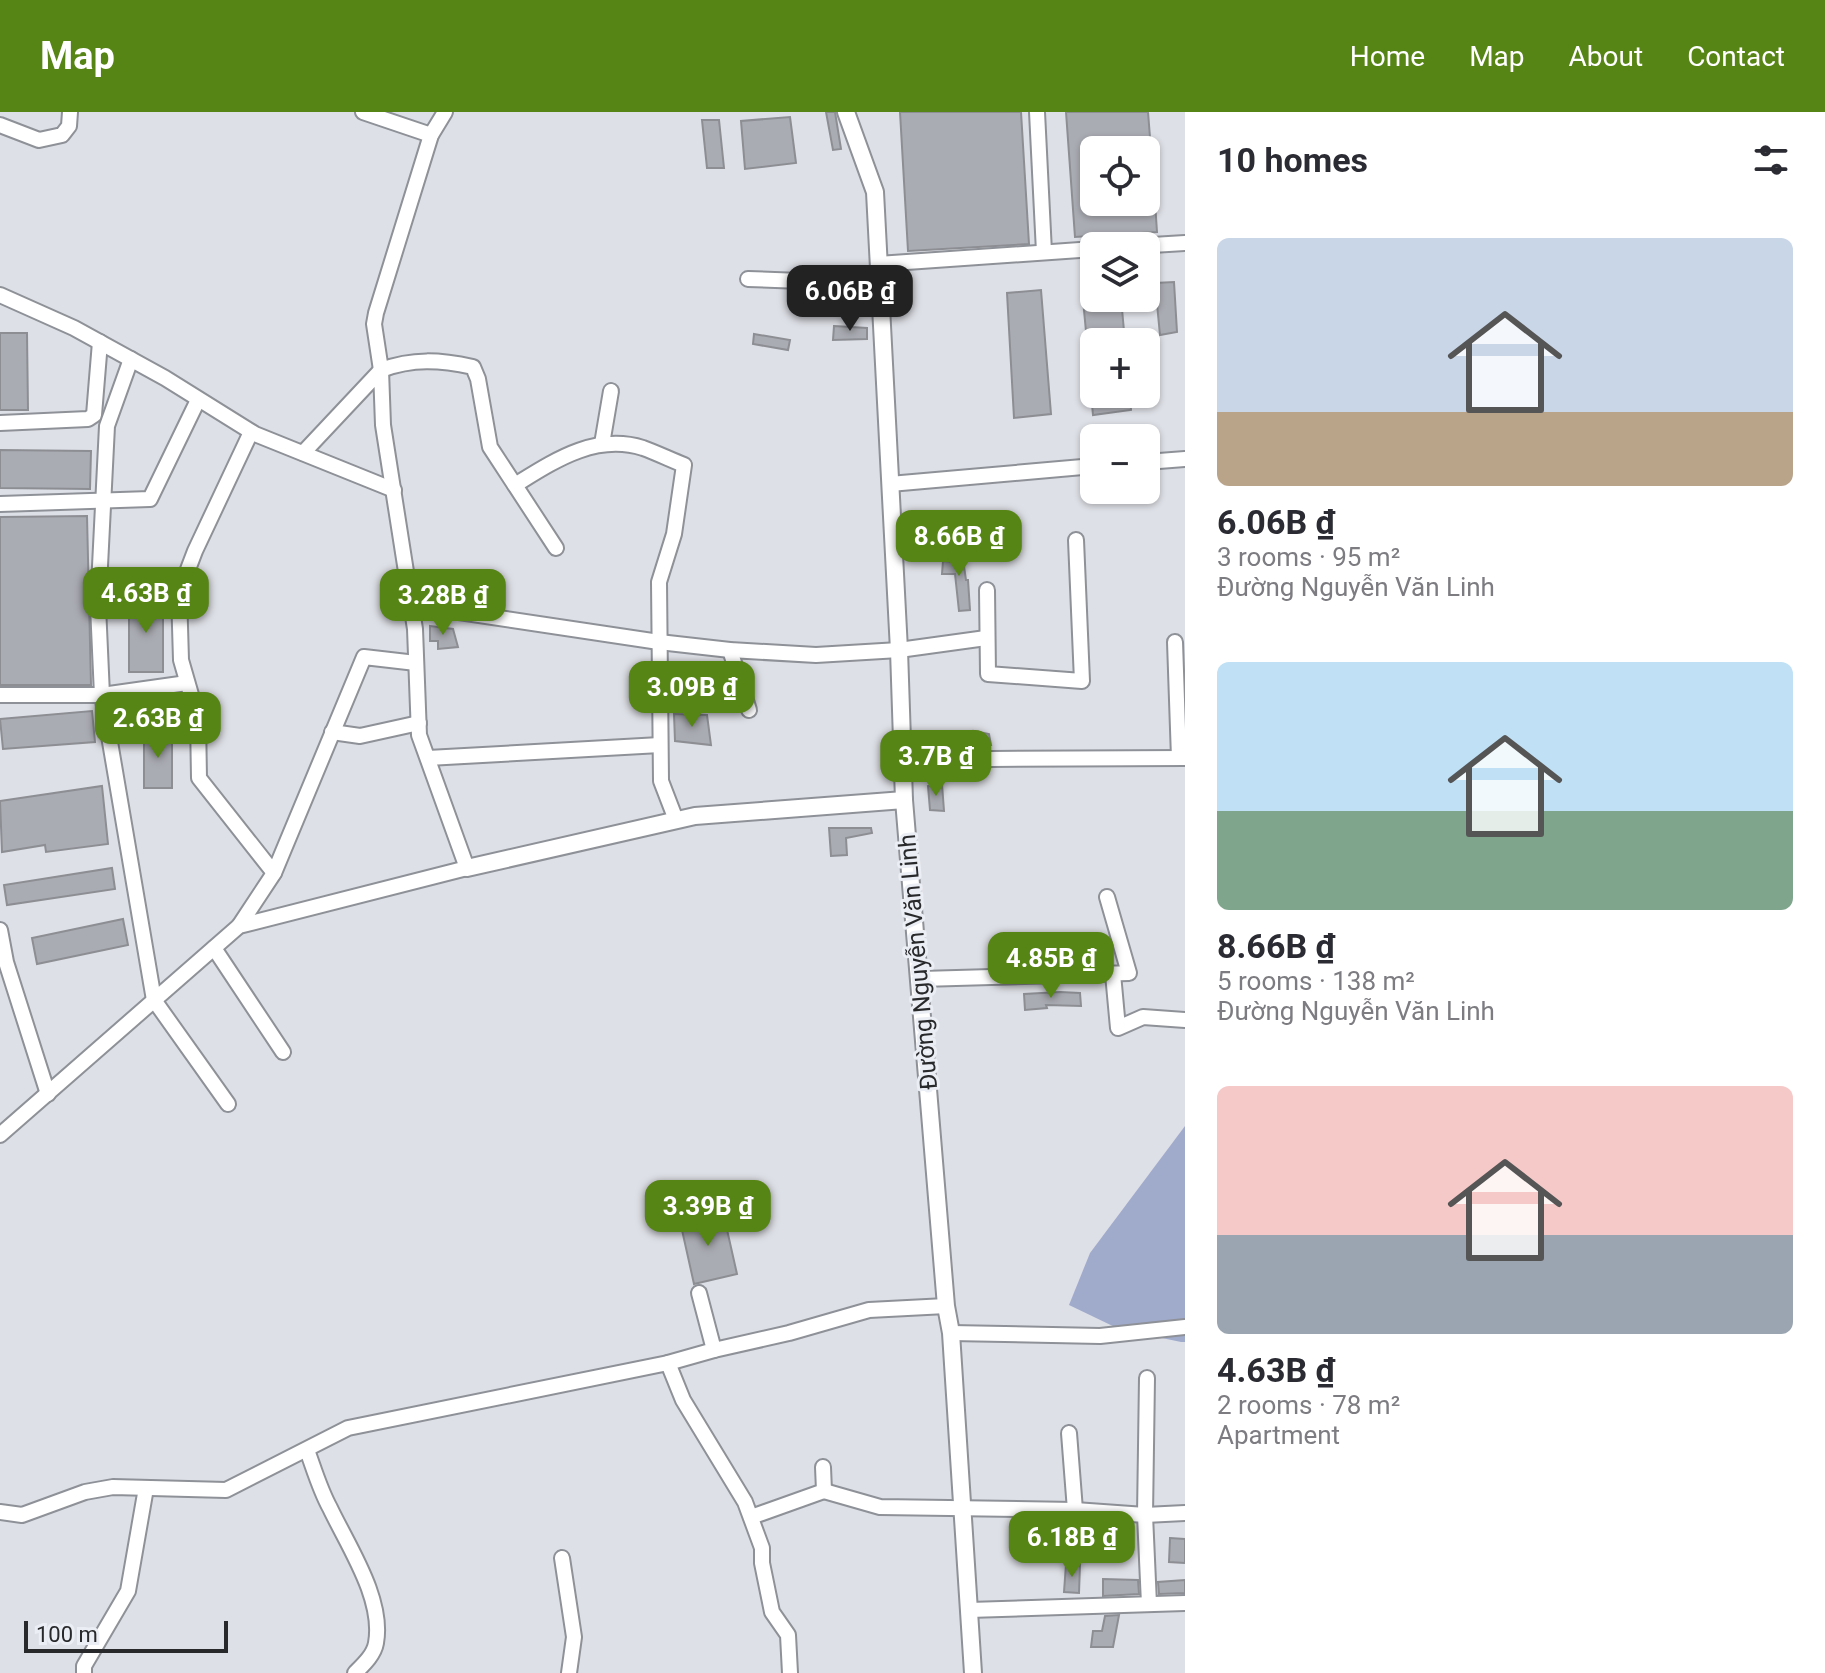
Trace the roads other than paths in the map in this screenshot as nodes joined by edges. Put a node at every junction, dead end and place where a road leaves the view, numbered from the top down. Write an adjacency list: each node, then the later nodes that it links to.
1 (70, 112): 6 (street)
2 (363, 112): 7 (street)
3 (445, 112): 7 (street)
4 (846, 112): 12 (street, Đường Nguyễn Văn Linh)
5 (1037, 112): 11 (street)
6 (0, 125)
7 (431, 135): 18 (street)
8 (1185, 243): 9 (street)
9 (1160, 245)
10 (1080, 250): 11 (street)
11 (1044, 252): 12 (street)
12 (878, 264): 14 (street, Đường Nguyễn Văn Linh)
13 (748, 279): 14 (street)
14 (880, 284): 28 (street, Đường Nguyễn Văn Linh)
15 (0, 295): 16 (street)
16 (100, 342): 17 (street); 21 (street)
17 (131, 359): 20 (street); 31 (street)
18 (381, 370): 24 (street); 29 (street); 30 (street)
19 (611, 391): 23 (street)
20 (198, 400): 22 (street); 31 (street)
21 (0, 423)
22 (251, 432): 24 (street); 43 (street)
23 (602, 444): 29 (street); 38 (street)
24 (303, 453): 30 (street)
25 (1185, 459): 26 (street)
26 (1160, 461)
27 (1080, 467): 28 (street)
28 (890, 484): 41 (street, Đường Nguyễn Văn Linh)
29 (515, 485): 34 (street)
30 (394, 490): 36 (street)
31 (103, 502): 32 (street); 45 (street)
32 (0, 504)
33 (1076, 540): 37 (street)
34 (556, 548)
35 (987, 590): 37 (street)
36 (412, 605): 38 (street); 42 (street)
37 (986, 638): 41 (street)
38 (659, 642): 40 (street); 49 (street)
39 (1175, 642): 51 (street)
40 (730, 650): 41 (street); 46 (street)
41 (899, 650): 52 (street, Đường Nguyễn Văn Linh)
42 (416, 663): 47 (street); 48 (street)
43 (187, 683): 45 (street); 56 (street)
44 (0, 695): 45 (street)
45 (102, 695): 63 (street)
46 (749, 710)
47 (419, 723): 48 (street); 50 (street)
48 (332, 732): 56 (street)
49 (660, 745): 50 (street); 54 (street)
50 (428, 758): 55 (street)
51 (1182, 758): 52 (street)
52 (904, 771): 53 (street, Đường Nguyễn Văn Linh)
53 (904, 800): 54 (street); 62 (street, Đường Nguyễn Văn Linh)
54 (676, 820): 55 (street)
55 (467, 868): 58 (street)
56 (274, 873): 58 (street)
57 (1107, 897): 61 (street)
58 (239, 926): 60 (street)
59 (0, 930): 66 (street)
60 (214, 948): 63 (street); 65 (street)
61 (1113, 974): 62 (street); 64 (street)
62 (921, 979): 70 (street, Đường Nguyễn Văn Linh)
63 (154, 1000): 66 (street); 67 (street)
64 (1185, 1020)
65 (283, 1052)
66 (48, 1094): 68 (street)
67 (228, 1104)
68 (0, 1135)
69 (699, 1293): 73 (street)
70 (946, 1306): 72 (street, Đường Nguyễn Văn Linh); 73 (street)
71 (1185, 1327): 72 (street)
72 (951, 1333): 81 (street, Đường Nguyễn Văn Linh)
73 (714, 1350): 74 (street)
74 (668, 1363): 77 (street); 86 (street)
75 (1147, 1378): 85 (street)
76 (1069, 1433): 82 (street)
77 (307, 1450): 79 (street); 92 (street)
78 (823, 1467): 80 (street)
79 (146, 1488): 83 (street); 91 (street)
80 (824, 1491): 81 (street); 86 (street)
81 (963, 1510): 82 (street); 90 (street, Đường Nguyễn Văn Linh)
82 (1075, 1510): 85 (street)
83 (0, 1512)
84 (1185, 1513): 85 (street)
85 (1145, 1515): 89 (street)
86 (751, 1517): 94 (street)
87 (562, 1558): 93 (street)
88 (1185, 1603): 89 (street)
89 (1149, 1604): 90 (street)
90 (969, 1610): 95 (street, Đường Nguyễn Văn Linh)
91 (84, 1673)
92 (355, 1673)
93 (569, 1673)
94 (790, 1673)
95 (973, 1673)

